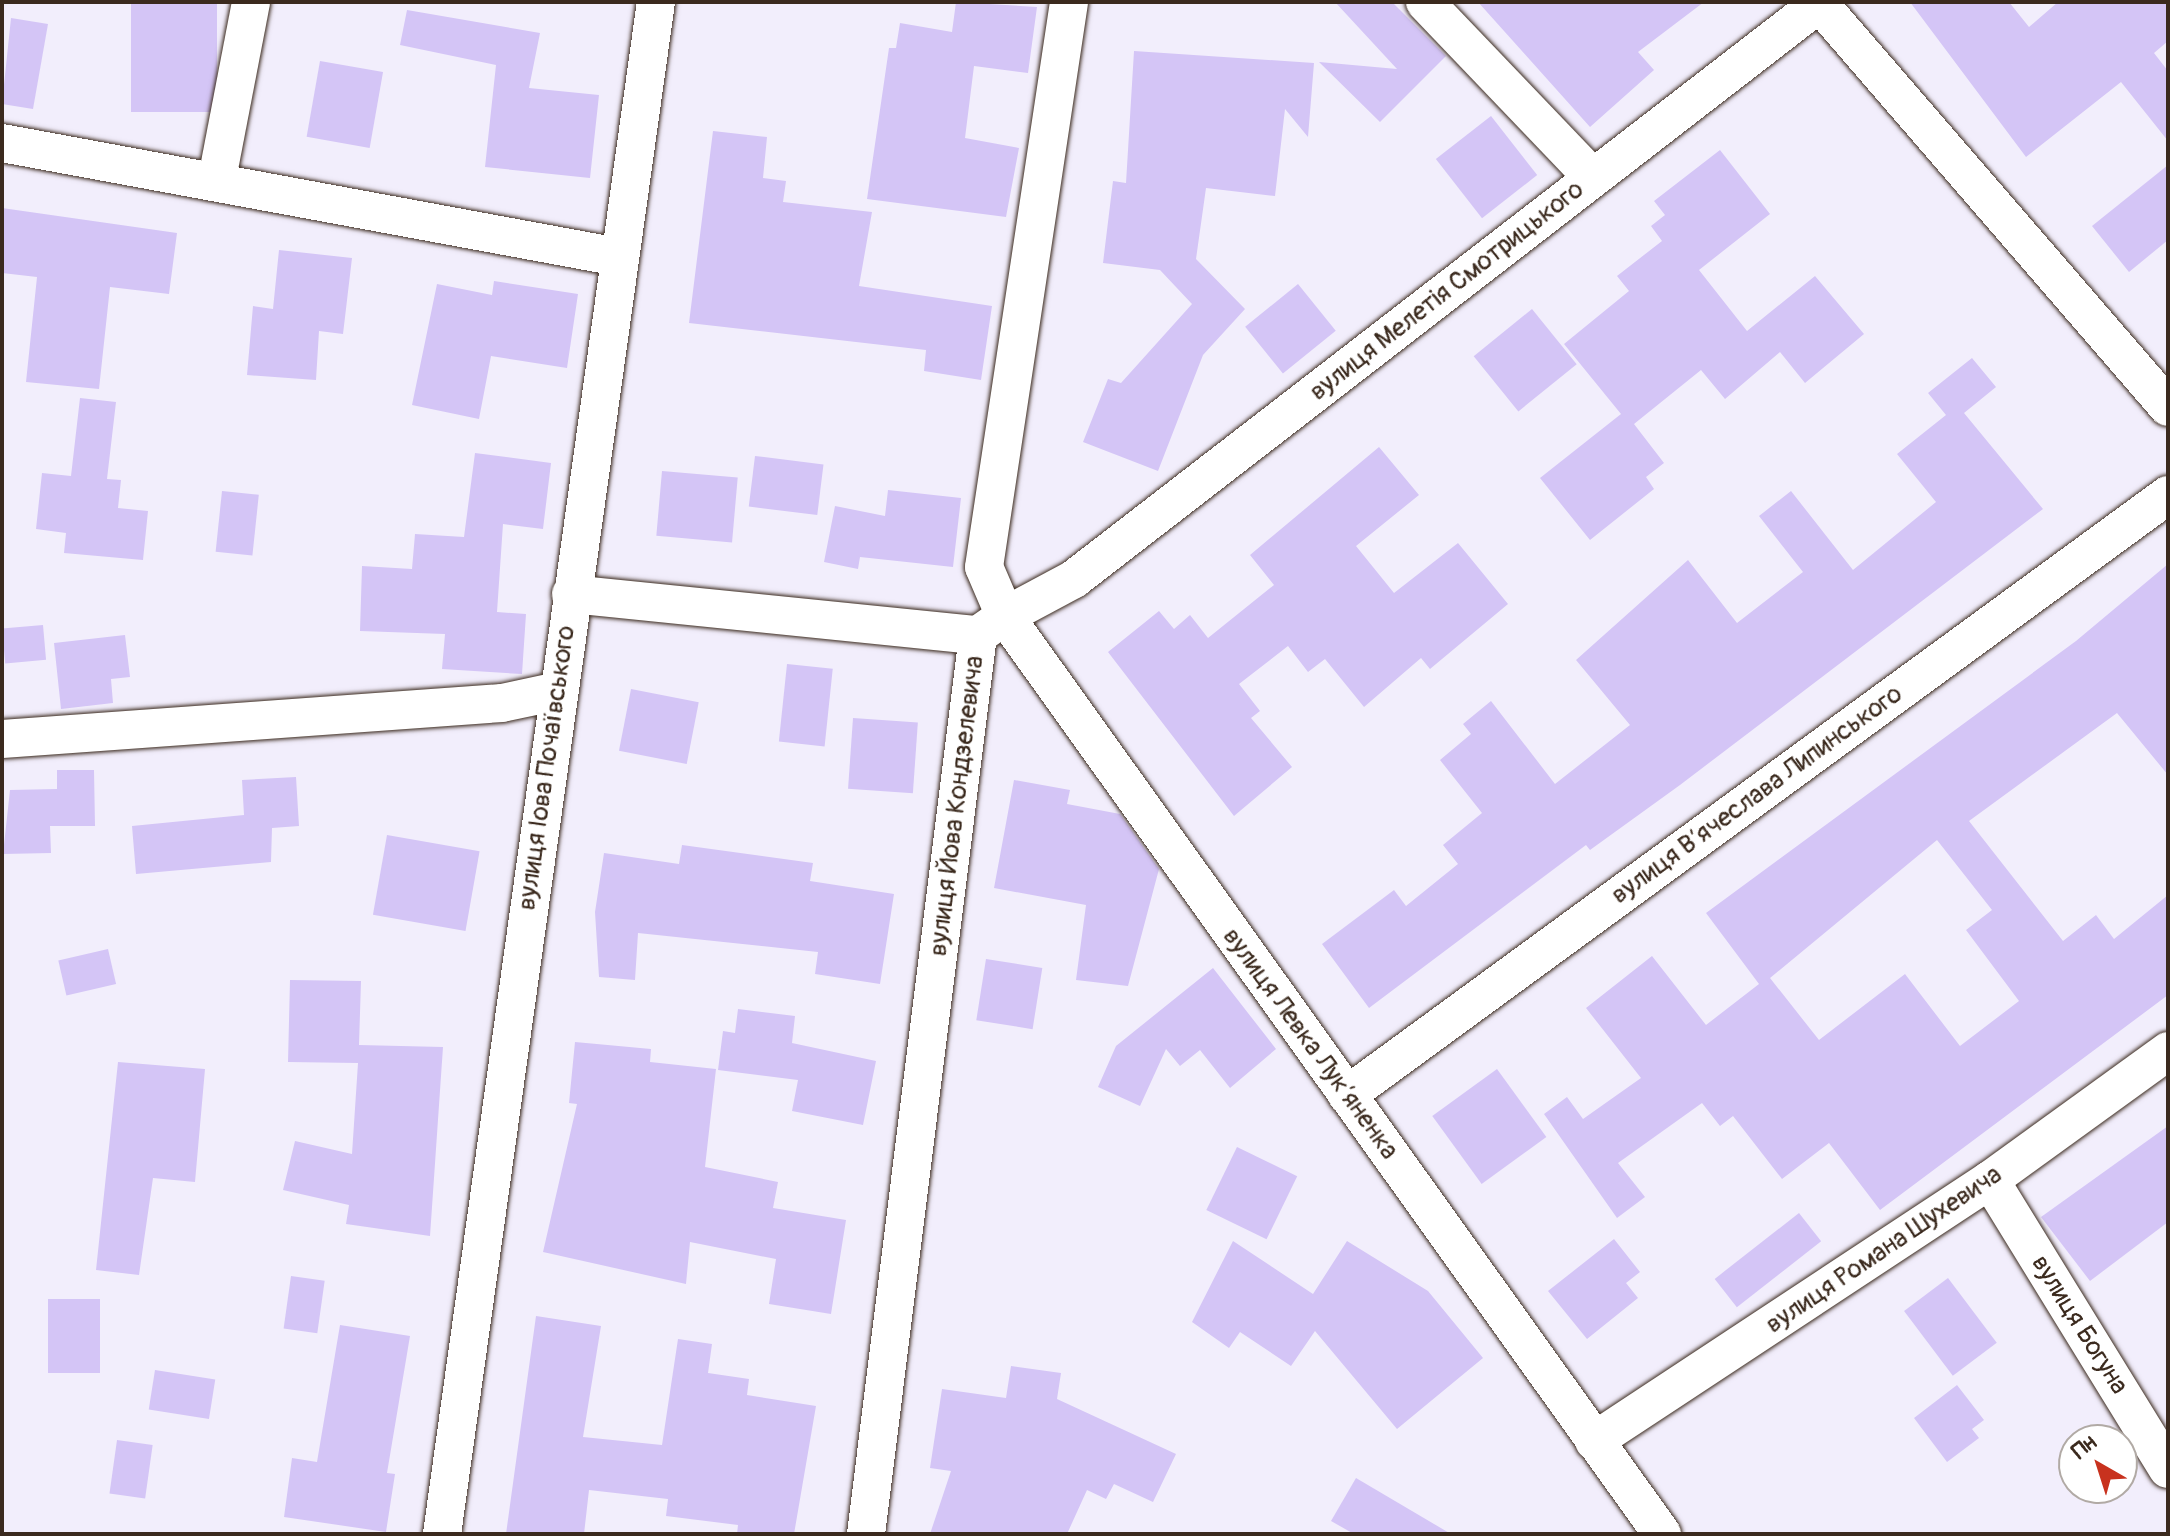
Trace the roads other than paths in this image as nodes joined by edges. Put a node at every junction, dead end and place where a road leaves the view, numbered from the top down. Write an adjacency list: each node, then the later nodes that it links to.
1 (251, 2): 8 (street)
2 (656, 2): 9 (street, вулиця Іова Почаївського)
3 (1069, 2): 13 (street)
4 (1425, 2): 7 (street)
5 (1819, 2): 7 (street, вулиця Мелетія Смотрицького); 10 (street)
6 (2, 143): 8 (street)
7 (1593, 178): 13 (street, вулиця Мелетія Смотрицького)
8 (217, 179): 9 (street)
9 (618, 257): 12 (street, вулиця Іова Почаївського)
10 (2168, 407)
11 (2168, 495): 17 (street, вулиця Вʼячеслава Липинського)
12 (571, 594): 13 (street); 14 (street, вулиця Іова Почаївського)
13 (992, 625): 17 (street, вулиця Левка Лукʼяненка); 22 (street, вулиця Йова Кондзелевича)
14 (558, 691): 15 (street); 21 (street, вулиця Іова Почаївського)
15 (2, 739)
16 (2168, 1051): 18 (street, вулиця Романа Шухевича)
17 (1347, 1095): 19 (street, вулиця Левка Лукʼяненка)
18 (1990, 1180): 19 (street, вулиця Романа Шухевича); 20 (street, вулиця Богуна)
19 (1594, 1441): 23 (street, вулиця Левка Лукʼяненка)
20 (2168, 1469)
21 (442, 1534)
22 (866, 1534)
23 (1662, 1534)

